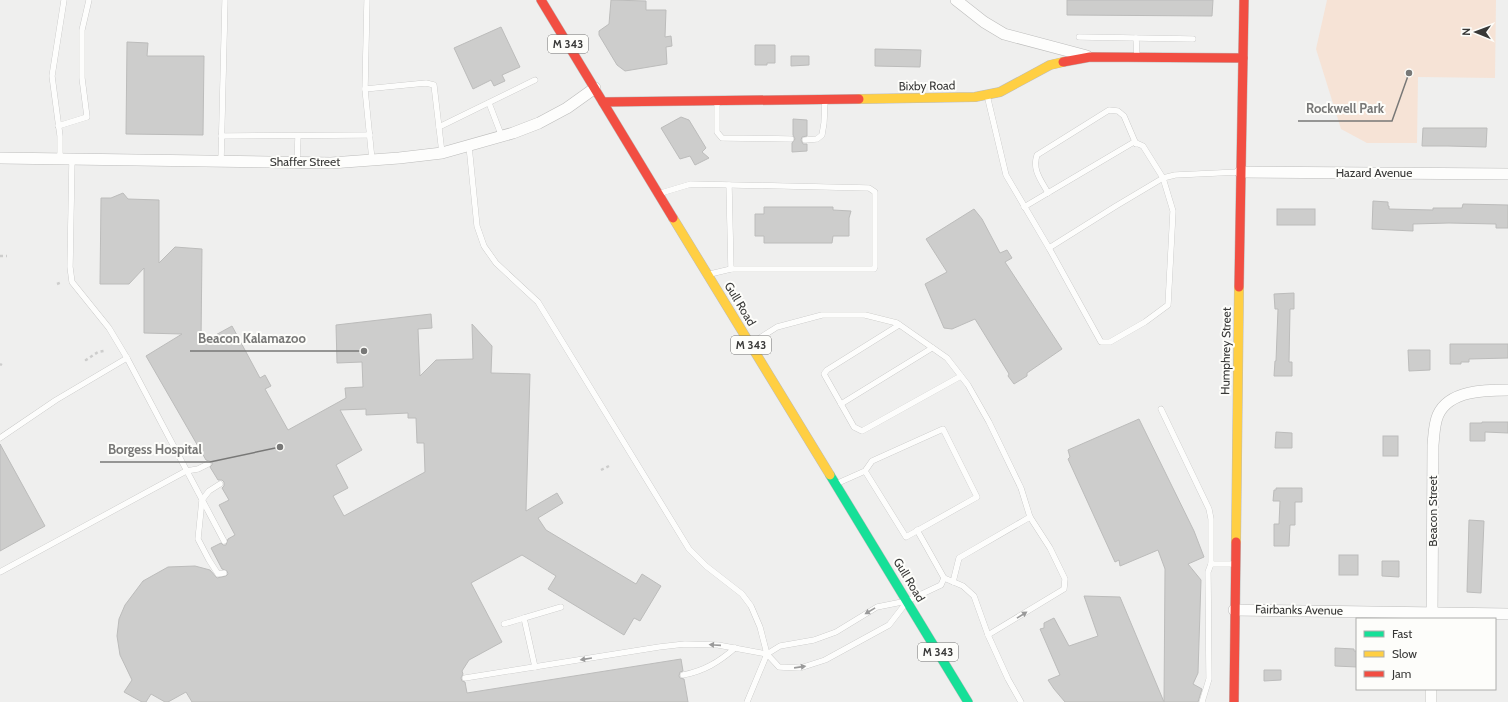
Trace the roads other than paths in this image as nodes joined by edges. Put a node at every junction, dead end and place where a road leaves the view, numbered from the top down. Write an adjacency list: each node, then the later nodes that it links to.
1 (64, 0): 22 (lane)
2 (89, 0): 22 (lane)
3 (225, 0): 25 (lane)
4 (367, 0): 16 (lane)
5 (541, 0): 15 (street, Gull Road / M 343)
6 (956, 0): 11 (street)
7 (1244, 0): 13 (street, Humphrey Street)
8 (1079, 37): 9 (lane)
9 (1136, 38): 10 (lane); 12 (lane)
10 (1193, 39)
11 (1090, 57): 12 (street, Bixby Road); 17 (street, Bixby Road)
12 (1137, 57): 13 (street, Bixby Road)
13 (1243, 58): 39 (street, Humphrey Street)
14 (535, 80): 21 (lane)
15 (596, 88): 20 (street, Gull Road / M 343); 27 (street, Shaffer Street)
16 (365, 90): 23 (lane); 24 (lane)
17 (987, 94): 18 (street, Bixby Road); 45 (lane)
18 (825, 100): 19 (street, Bixby Road); 29 (lane)
19 (717, 101): 20 (street, Bixby Road); 28 (lane)
20 (603, 102): 44 (street, Gull Road / M 343)
21 (489, 103): 23 (lane); 27 (lane)
22 (58, 126): 34 (lane)
23 (439, 126): 32 (lane)
24 (370, 135): 26 (lane); 36 (lane)
25 (222, 136): 26 (lane); 37 (lane)
26 (298, 136): 38 (lane)
27 (502, 137): 31 (street, Shaffer Street)
28 (791, 139)
29 (805, 140)
30 (1136, 144): 41 (lane); 43 (lane); 43 (lane)
31 (469, 146): 32 (street, Shaffer Street); 82 (lane)
32 (442, 153): 36 (street, Shaffer Street)
33 (0, 158): 34 (street, Shaffer Street)
34 (60, 159): 35 (street, Shaffer Street)
35 (72, 159): 37 (street, Shaffer Street); 52 (lane)
36 (372, 160): 38 (street, Shaffer Street)
37 (221, 161): 38 (street, Shaffer Street)
38 (297, 162)
39 (1240, 172): 40 (street, Hazard Avenue); 41 (lane); 68 (street, Humphrey Street)
40 (1508, 174)
41 (1164, 178): 46 (lane); 46 (lane)
42 (730, 185): 44 (lane); 47 (lane); 47 (lane)
43 (1048, 193): 45 (lane)
44 (659, 194): 48 (street, Gull Road / M 343)
45 (1024, 207): 46 (lane)
46 (1049, 248)
47 (731, 269): 48 (lane)
48 (708, 274): 50 (street, Gull Road / M 343)
49 (900, 325): 50 (lane); 51 (lane); 55 (lane)
50 (750, 344): 62 (street, Gull Road / M 343)
51 (932, 348): 53 (lane); 55 (lane)
52 (127, 358): 57 (lane); 59 (lane)
53 (961, 376): 55 (lane); 64 (lane)
54 (1508, 390): 77 (street, Beacon Street)
55 (841, 404)
56 (1161, 409): 67 (lane)
57 (0, 438)
58 (208, 464): 59 (lane)
59 (186, 471): 63 (lane); 69 (lane)
60 (865, 471): 62 (lane); 65 (lane); 65 (lane)
61 (220, 484): 63 (lane)
62 (836, 484): 73 (street, Gull Road / M 343)
63 (202, 500): 66 (lane); 70 (lane)
64 (1030, 517): 72 (lane); 80 (lane, one-way to 64)
65 (917, 530): 71 (lane)
66 (224, 541)
67 (1211, 564): 68 (lane); 90 (lane)
68 (1235, 564): 75 (street, Humphrey Street)
69 (0, 572)
70 (224, 573)
71 (944, 578): 72 (lane); 73 (lane)
72 (953, 582): 80 (lane)
73 (907, 601): 82 (lane, one-way to 82); 82 (lane, one-way to 73); 88 (street, Gull Road / M 343)
74 (561, 607): 78 (lane)
75 (1234, 610): 77 (street, Fairbanks Avenue); 91 (street, Humphrey Street)
76 (1508, 614): 77 (street, Fairbanks Avenue)
77 (1432, 616)
78 (524, 618): 79 (lane); 83 (lane)
79 (504, 624)
80 (988, 635): 89 (lane)
81 (735, 648): 82 (lane); 83 (lane, one-way to 83); 84 (lane)
82 (767, 654): 87 (lane)
83 (535, 667): 85 (lane)
84 (683, 676)
85 (465, 678)
86 (1431, 690): 92 (street)
87 (747, 702)
88 (968, 702)
89 (1021, 702)
90 (1202, 702)
91 (1234, 702)
92 (1431, 702)

